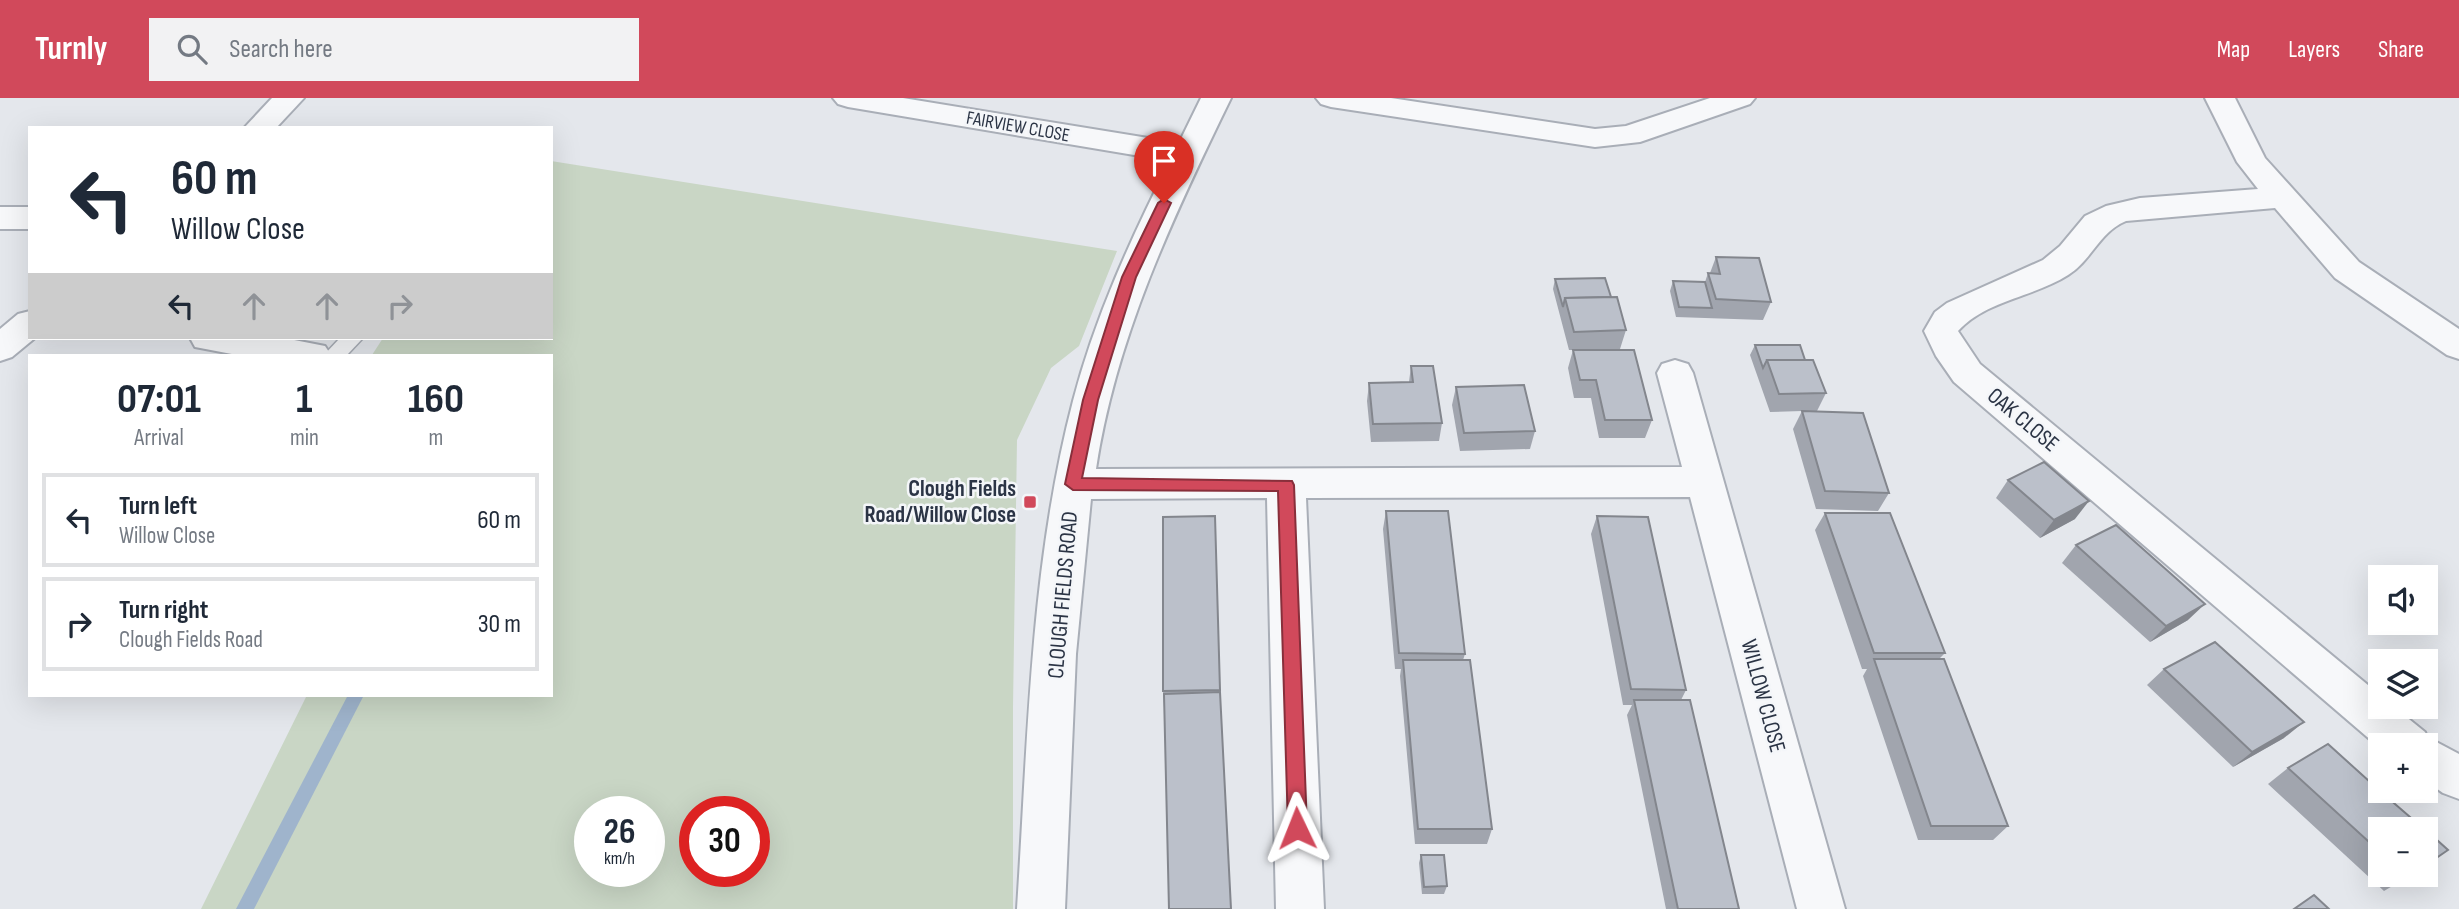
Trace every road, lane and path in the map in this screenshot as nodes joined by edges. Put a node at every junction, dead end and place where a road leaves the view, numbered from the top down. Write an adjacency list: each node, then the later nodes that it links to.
1 (289, 98): 7 (street)
2 (848, 98): 8 (street, FAIRVIEW CLOSE)
3 (1216, 98): 8 (street, CLOUGH FIELDS ROAD)
4 (1331, 98): 5 (street)
5 (1740, 98)
6 (2220, 98): 9 (street)
7 (261, 126)
8 (1188, 154): 21 (street, CLOUGH FIELDS ROAD)
9 (2281, 197): 15 (street); 23 (street, OAK CLOSE)
10 (0, 218): 11 (street)
11 (28, 218)
12 (28, 325): 16 (street)
13 (219, 340): 17 (street)
14 (351, 340): 18 (lane)
15 (2459, 346)
16 (0, 348)
17 (307, 354)
18 (335, 354)
19 (1675, 373): 20 (street, WILLOW CLOSE)
20 (1705, 482): 22 (street); 28 (street, WILLOW CLOSE)
21 (1073, 484): 22 (street); 26 (street, CLOUGH FIELDS ROAD)
22 (1286, 485): 27 (street)
23 (2394, 733)
24 (2438, 765): 25 (street)
25 (2459, 779)
26 (1041, 909)
27 (1300, 909)
28 (1821, 909)

